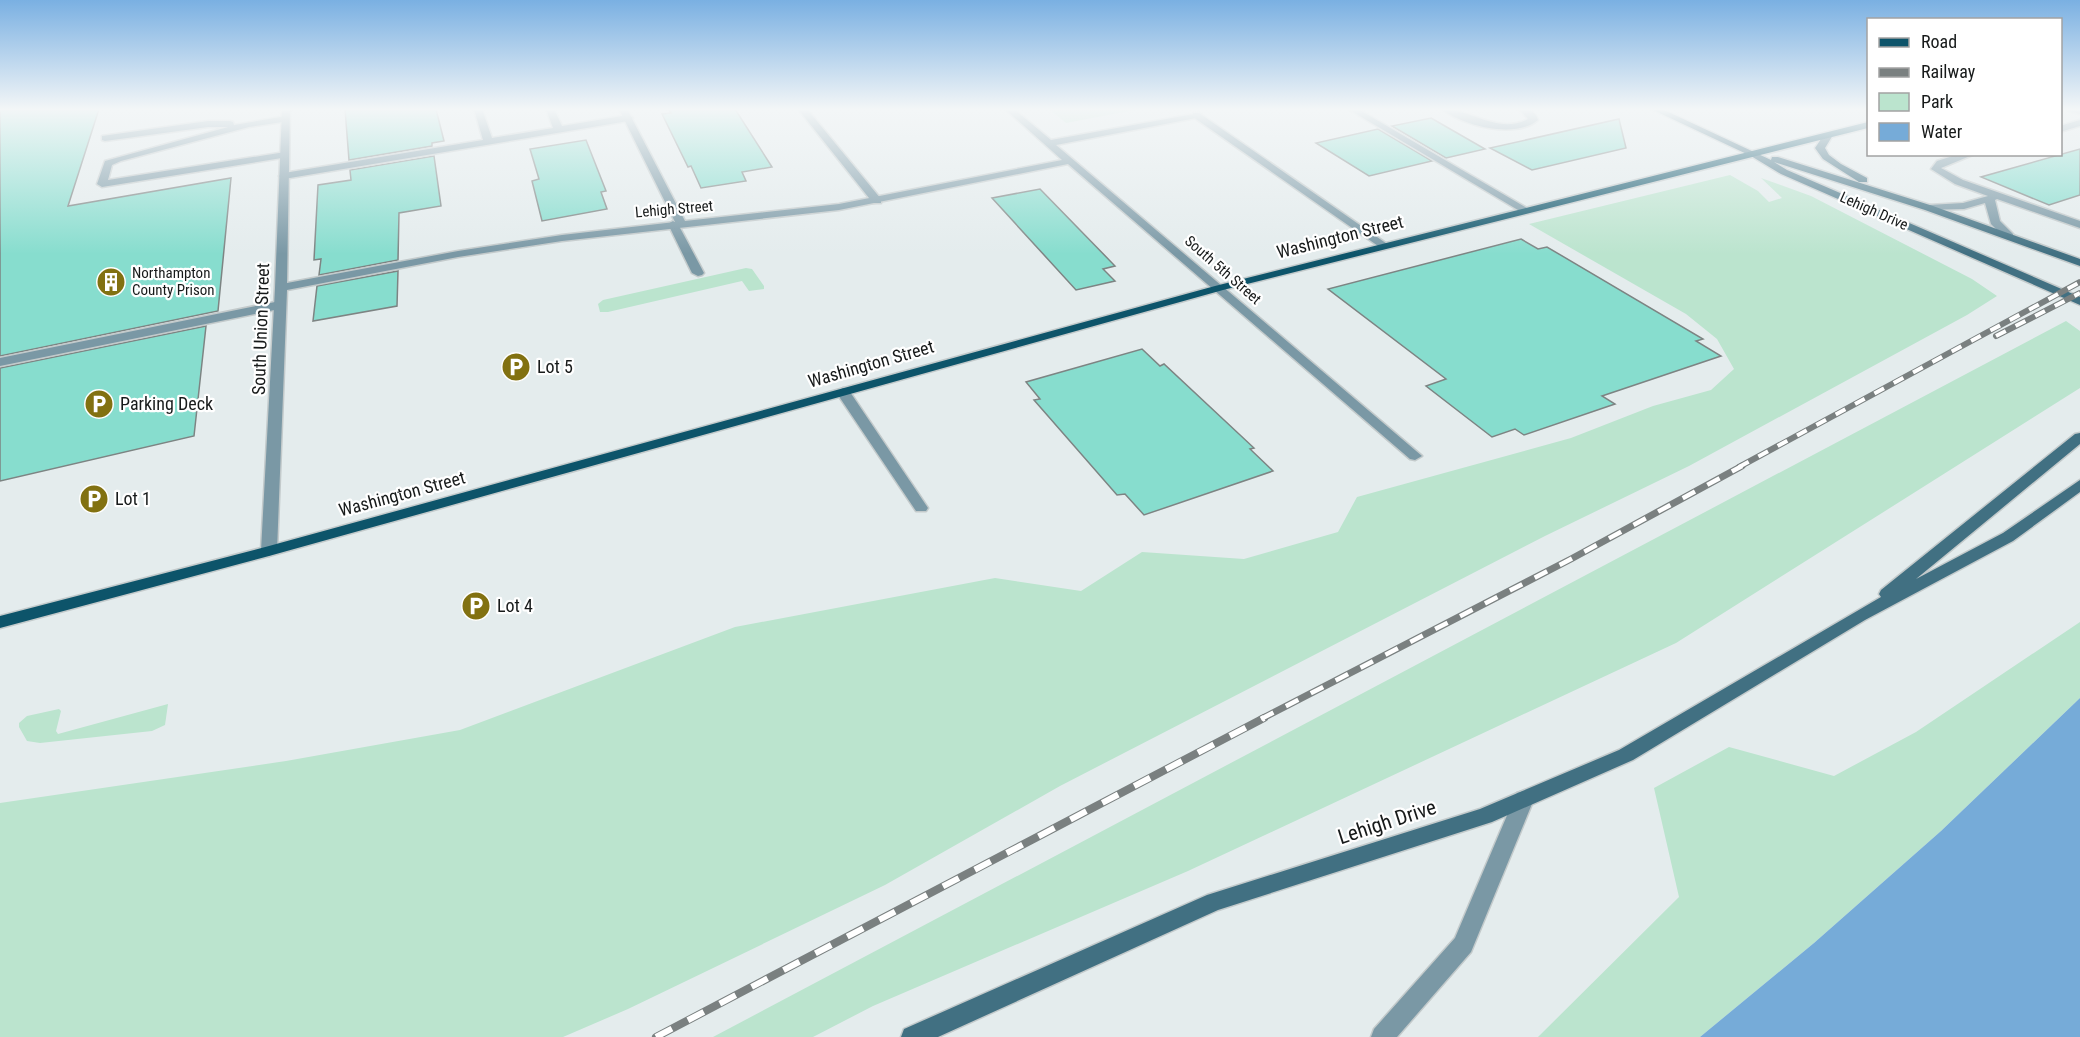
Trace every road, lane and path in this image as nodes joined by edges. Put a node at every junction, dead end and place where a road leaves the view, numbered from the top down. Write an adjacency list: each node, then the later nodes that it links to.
1 (124, 157): 2 (street)
2 (270, 157)
3 (285, 157): 16 (street, South Union Street)
4 (396, 157): 16 (street)
5 (646, 157): 21 (street)
6 (841, 157): 18 (street)
7 (1066, 157): 15 (street, South 5th Street)
8 (1256, 157): 24 (street)
9 (1435, 157): 20 (street)
10 (1740, 157): 20 (main road, Washington Street)
11 (1760, 157): 29 (street, Lehigh Drive)
12 (1769, 157): 19 (street, Lehigh Drive)
13 (1827, 157): 19 (street)
14 (1960, 157): 17 (street)
15 (1070, 161): 18 (street, Lehigh Street); 28 (street, South 5th Street)
16 (284, 176): 27 (street, South Union Street)
17 (1994, 198): 19 (street); 22 (street); 23 (street)
18 (877, 201): 21 (street, Lehigh Street)
19 (1929, 208): 23 (street, Lehigh Drive)
20 (1527, 211): 24 (main road, Washington Street)
21 (677, 224): 26 (street); 27 (street, Lehigh Street)
22 (2080, 225)
23 (2009, 236): 25 (street, Lehigh Drive)
24 (1385, 246): 28 (main road, Washington Street)
25 (2080, 263)
26 (698, 273)
27 (281, 288): 30 (street, South Union Street)
28 (1219, 288): 32 (main road, Washington Street); 34 (street, South 5th Street)
29 (2080, 301)
30 (280, 305): 31 (street); 37 (street, South Union Street)
31 (0, 362)
32 (843, 392): 36 (street); 37 (main road, Washington Street)
33 (2080, 437): 38 (street, Lehigh Drive)
34 (1415, 456)
35 (2080, 484): 38 (street, Lehigh Drive)
36 (921, 508)
37 (269, 551): 39 (main road, Washington Street)
38 (1859, 616): 40 (street, Lehigh Drive)
39 (0, 622)
40 (1524, 799): 41 (street, Lehigh Drive); 42 (street)
41 (912, 1037)
42 (1382, 1037)

